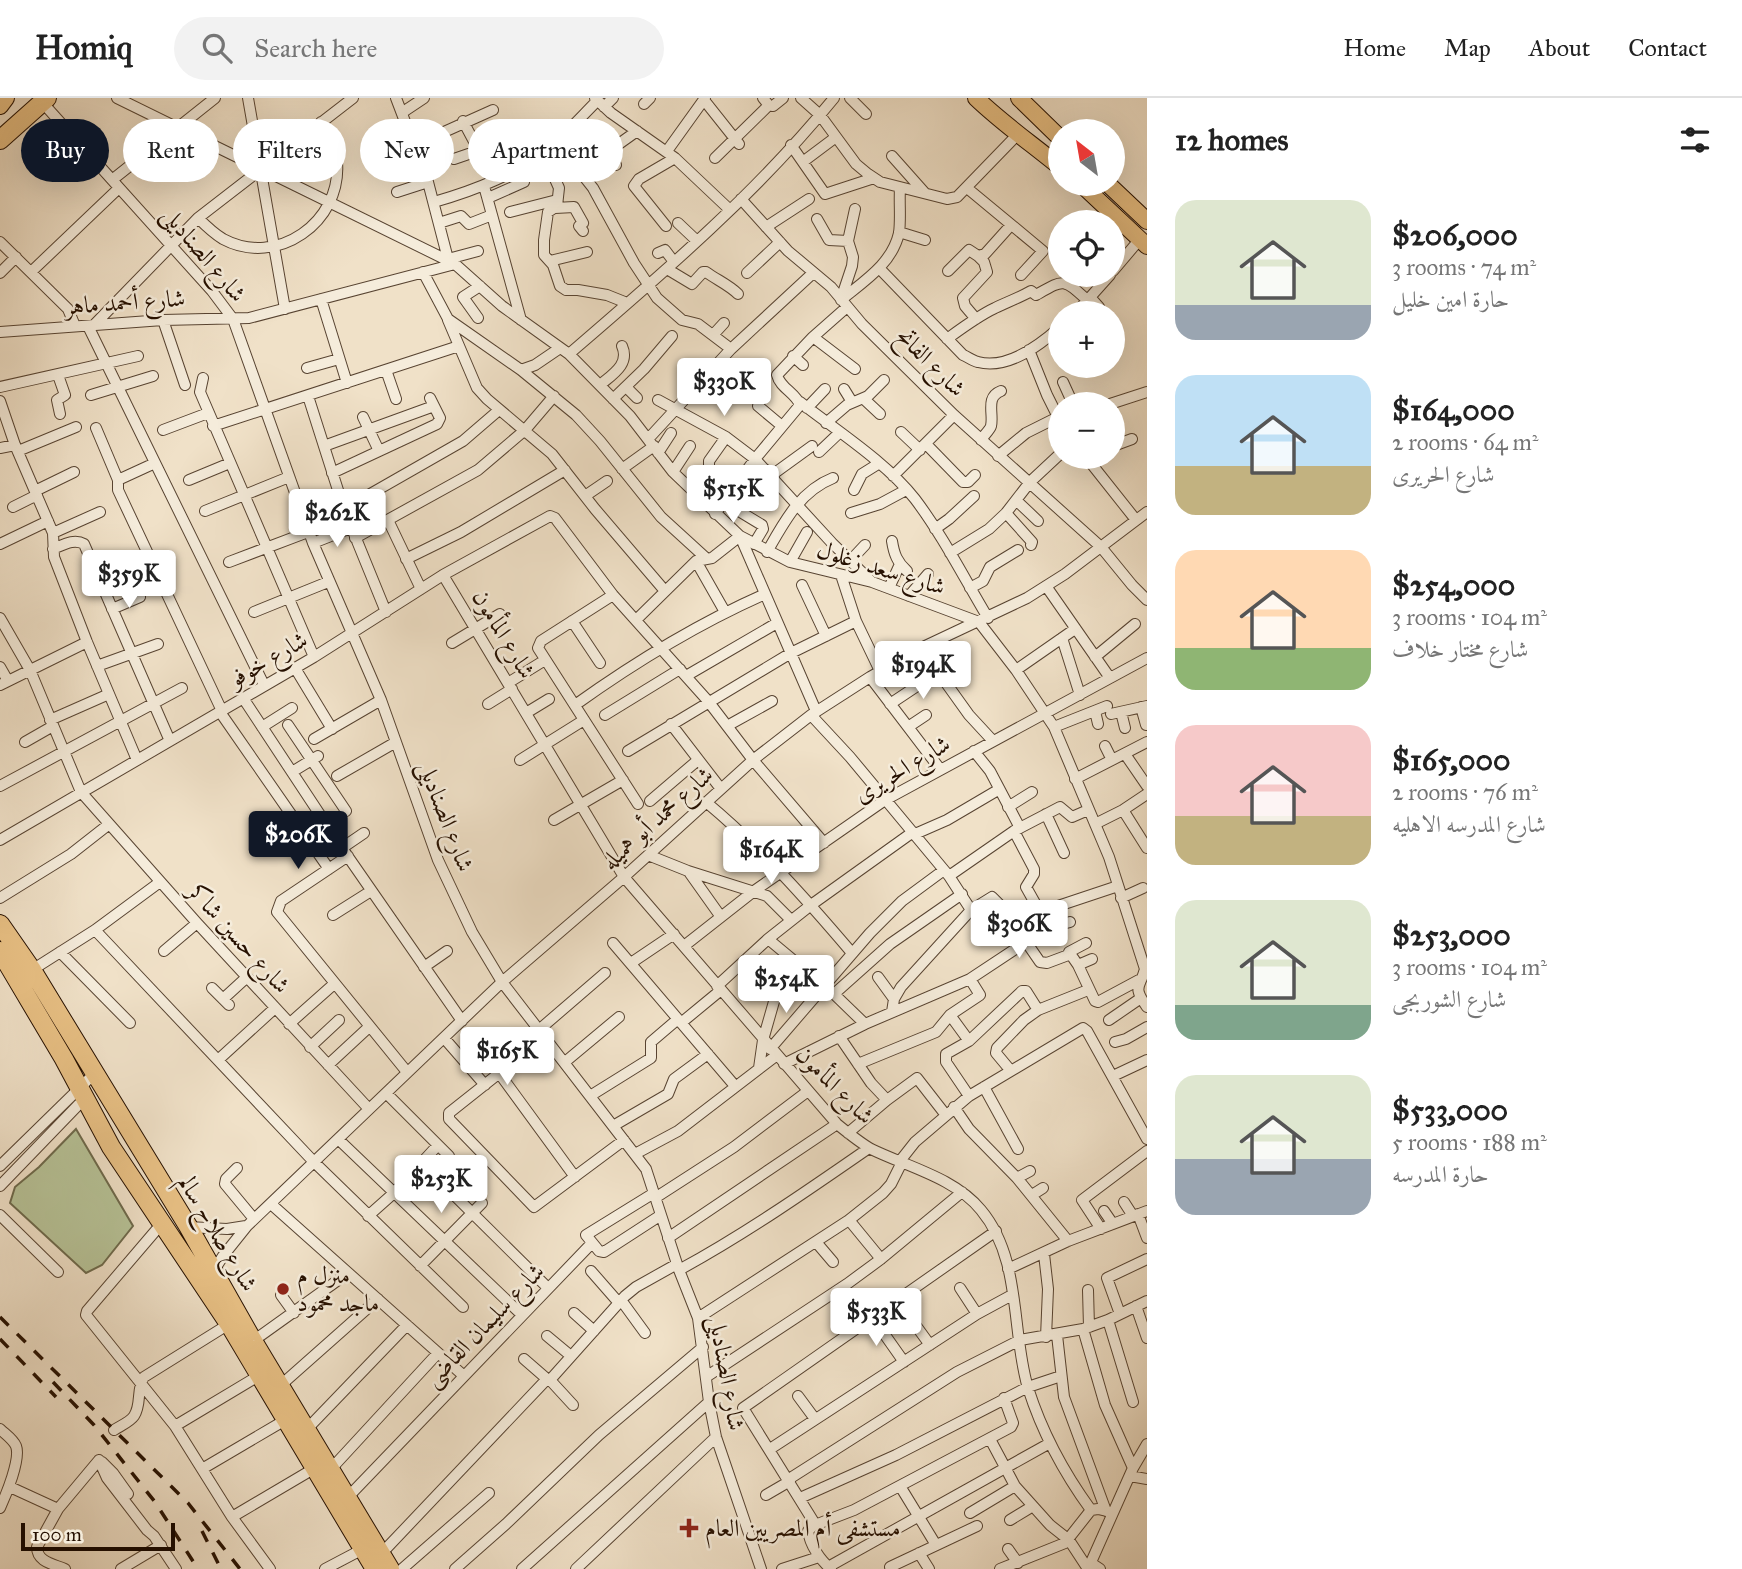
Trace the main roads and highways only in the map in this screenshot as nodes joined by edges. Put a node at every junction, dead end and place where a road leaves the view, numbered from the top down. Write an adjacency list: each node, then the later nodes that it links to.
1 (6, 98): 5 (main road)
2 (975, 98): 7 (main road)
3 (44, 100): 8 (highway)
4 (1022, 101): 6 (main road); 7 (main road)
5 (0, 106)
6 (1048, 126)
7 (1012, 129): 9 (main road)
8 (0, 140)
9 (1048, 158)
10 (1094, 196): 13 (main road)
11 (1121, 196): 12 (main road)
12 (1147, 221)
13 (1144, 243)
14 (0, 924): 17 (highway, شارع صلاح سالم)
15 (0, 951): 16 (highway, شارع صلاح سالم)
16 (81, 1093): 17 (highway); 18 (highway, شارع صلاح سالم)
17 (150, 1166): 18 (highway, شارع صلاح سالم)
18 (323, 1469): 19 (highway, شارع صلاح سالم); 19 (highway, شارع صلاح سالم)
19 (382, 1564)

